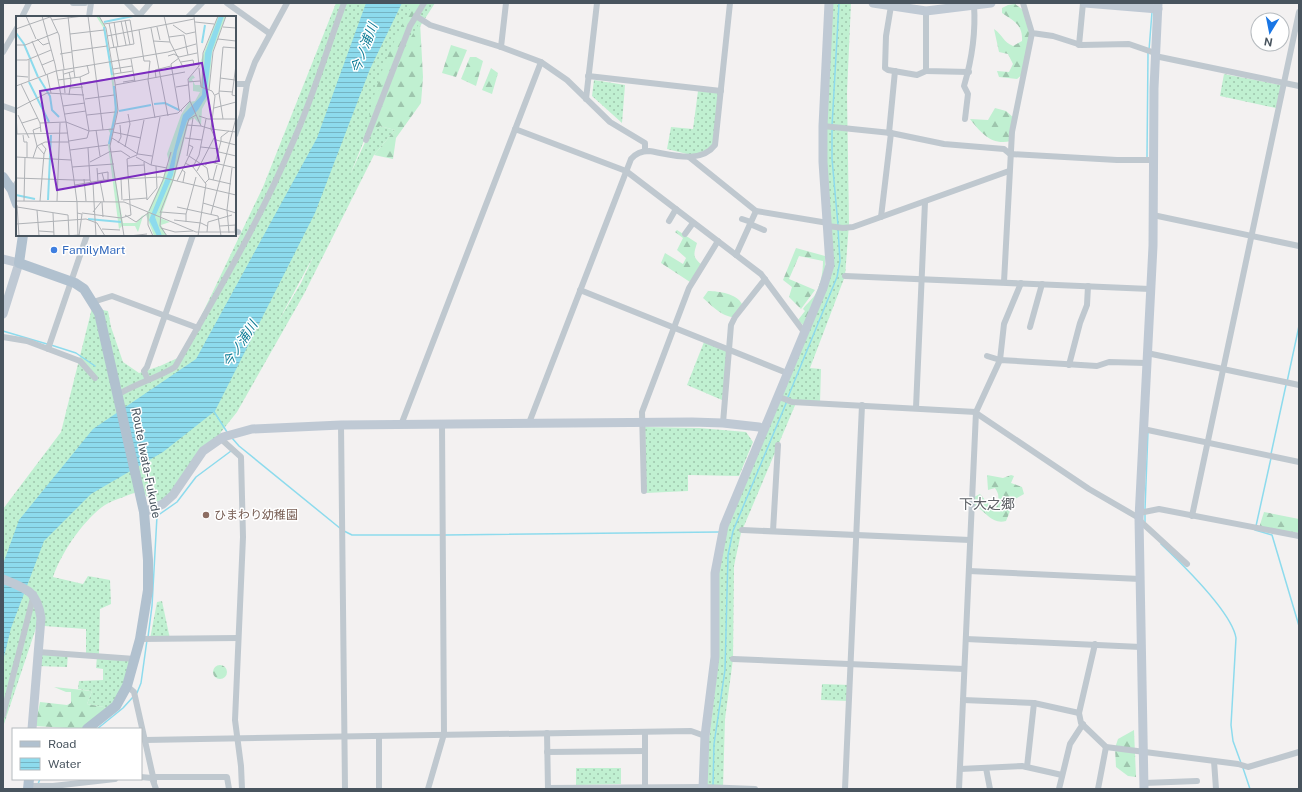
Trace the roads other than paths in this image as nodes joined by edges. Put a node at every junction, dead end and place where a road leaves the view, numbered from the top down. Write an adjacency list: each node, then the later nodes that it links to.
1 (29, 3): 26 (street)
2 (74, 3): 3 (street)
3 (85, 3)
4 (91, 3): 27 (street)
5 (127, 3): 28 (street)
6 (150, 3): 28 (street)
7 (202, 3): 29 (street)
8 (227, 3): 32 (street)
9 (287, 3): 32 (street)
10 (344, 3): 101 (street)
11 (424, 3): 30 (street)
12 (506, 3): 35 (street)
13 (597, 3): 42 (street)
14 (730, 3): 47 (street)
15 (829, 3): 52 (street)
16 (873, 3): 21 (street)
17 (990, 3): 20 (street)
18 (1023, 3): 33 (street)
19 (1084, 3): 23 (street); 34 (street)
20 (974, 5): 22 (street); 41 (street)
21 (891, 6): 24 (street); 39 (street)
22 (952, 6): 24 (street)
23 (1158, 6): 37 (street)
24 (926, 10): 40 (street)
25 (1299, 12): 43 (street)
26 (22, 16)
27 (89, 16)
28 (140, 16)
29 (189, 16)
30 (416, 16): 35 (street); 56 (street)
31 (16, 30): 36 (street)
32 (269, 33): 45 (street)
33 (1032, 33): 34 (street); 58 (street)
34 (1079, 45): 37 (street)
35 (501, 47): 38 (street)
36 (3, 52)
37 (1155, 54): 43 (street); 60 (street)
38 (541, 62): 48 (street); 53 (street)
39 (895, 71): 40 (street); 55 (street)
40 (926, 71): 41 (street)
41 (969, 72): 51 (street)
42 (588, 76): 47 (street); 48 (street)
43 (1284, 83): 46 (street); 77 (street)
44 (236, 84): 45 (street)
45 (247, 84): 54 (street)
46 (1299, 86)
47 (721, 91): 59 (street)
48 (586, 98): 57 (street)
49 (3, 106): 50 (street)
50 (16, 111)
51 (965, 119)
52 (825, 126): 55 (street); 74 (street)
53 (515, 129): 62 (street); 126 (street)
54 (236, 132)
55 (890, 133): 58 (street); 69 (street)
56 (366, 140)
57 (645, 151): 59 (street); 62 (street)
58 (1010, 154): 60 (street); 61 (street)
59 (690, 156): 67 (street)
60 (1154, 160): 68 (street)
61 (1009, 171): 65 (street); 90 (street)
62 (626, 172): 66 (street); 95 (street)
63 (3, 177): 64 (main road)
64 (15, 187)
65 (925, 202): 69 (street); 88 (street)
66 (676, 209): 71 (street); 72 (street)
67 (756, 211): 73 (street); 74 (street)
68 (1153, 215): 77 (street); 94 (street)
69 (881, 217): 74 (street)
70 (742, 219): 73 (street)
71 (668, 221)
72 (693, 222): 76 (street); 81 (street)
73 (750, 223): 75 (street); 83 (street)
74 (828, 225): 102 (street)
75 (764, 230)
76 (685, 234)
77 (1251, 235): 82 (street); 111 (street)
78 (24, 236): 85 (main road)
79 (87, 236): 89 (street)
80 (194, 236): 98 (street)
81 (718, 241): 83 (street); 99 (street)
82 (1299, 246)
83 (736, 255): 87 (street)
84 (3, 258): 85 (street)
85 (19, 263): 89 (main road, Route Iwata-Fukude); 97 (street)
86 (845, 276): 88 (street)
87 (765, 279): 102 (street); 105 (street)
88 (922, 279): 90 (street); 119 (street)
89 (70, 280): 96 (main road, Route Iwata-Fukude); 104 (street)
90 (1004, 282): 91 (street)
91 (1021, 283): 92 (street); 108 (street)
92 (1042, 284): 93 (street); 100 (street)
93 (1088, 286): 94 (street); 110 (street)
94 (1150, 289): 106 (street)
95 (580, 290): 99 (street); 122 (street)
96 (93, 302): 98 (street); 116 (main road, Route Iwata-Fukude)
97 (3, 314)
98 (165, 316): 101 (street); 114 (street)
99 (674, 327): 105 (street); 121 (street)
100 (1030, 327)
101 (198, 328): 114 (street)
102 (804, 332): 112 (street)
103 (3, 337): 104 (street)
104 (48, 350): 113 (street)
105 (729, 350): 112 (street); 123 (street)
106 (1147, 354): 109 (street); 111 (street)
107 (987, 356): 108 (street)
108 (1000, 360): 110 (street); 120 (street)
109 (1146, 363): 110 (street); 128 (street)
110 (1070, 365)
111 (1223, 368): 115 (street); 130 (street)
112 (787, 373): 117 (street)
113 (95, 378)
114 (148, 380): 116 (street)
115 (1299, 385)
116 (119, 394): 134 (main road, Route Iwata-Fukude)
117 (779, 397): 118 (street); 127 (street)
118 (862, 406): 119 (street); 139 (street)
119 (916, 408): 120 (street)
120 (976, 412): 136 (street); 141 (street)
121 (642, 422): 122 (street); 123 (street); 133 (street)
122 (528, 423): 124 (street)
123 (723, 423): 127 (street)
124 (442, 424): 126 (street); 167 (street)
125 (341, 425): 126 (street); 129 (street); 170 (street)
126 (401, 425)
127 (764, 429): 168 (street)
128 (1143, 429): 130 (street); 136 (street)
129 (221, 439): 134 (street); 147 (street)
130 (1207, 443): 132 (street); 135 (street)
131 (778, 445): 138 (street)
132 (1299, 462)
133 (644, 491)
134 (144, 512): 148 (main road, Route Iwata-Fukude)
135 (1192, 516): 136 (street); 140 (street)
136 (1139, 517): 142 (street); 145 (street)
137 (742, 530): 138 (street)
138 (773, 531): 139 (street)
139 (857, 534): 141 (street); 155 (street)
140 (1299, 536)
141 (970, 540): 143 (street)
142 (1187, 564)
143 (969, 571): 145 (street); 149 (street)
144 (3, 579): 146 (street)
145 (1140, 579): 151 (street)
146 (31, 592): 152 (street); 161 (street)
147 (238, 638): 148 (street); 171 (street)
148 (140, 639): 153 (main road, Route Iwata-Fukude)
149 (966, 639): 150 (street); 156 (street)
150 (1095, 644): 151 (street); 160 (street)
151 (1141, 647): 175 (street)
152 (38, 652): 153 (street); 163 (street)
153 (136, 659): 157 (main road, Route Iwata-Fukude)
154 (733, 659): 155 (street)
155 (851, 664): 156 (street); 201 (street)
156 (964, 669): 158 (street)
157 (127, 686): 164 (main road, Route Iwata-Fukude); 172 (street)
158 (963, 700): 159 (street); 181 (street)
159 (1034, 703): 160 (street); 180 (street)
160 (1079, 713): 162 (street)
161 (3, 715)
162 (1083, 724): 173 (street); 182 (street)
163 (32, 728)
164 (88, 728)
165 (644, 732): 166 (street); 168 (street); 174 (street)
166 (547, 733): 167 (street); 176 (street)
167 (444, 734): 169 (street); 199 (street)
168 (704, 736): 193 (street)
169 (379, 737): 170 (street); 198 (street)
170 (344, 738): 171 (street); 197 (street)
171 (238, 739): 172 (street); 196 (street)
172 (145, 740): 184 (street)
173 (1106, 746): 175 (street); 205 (street)
174 (645, 751): 176 (street); 190 (street)
175 (1143, 751): 178 (street); 188 (street)
176 (547, 752): 191 (street)
177 (1299, 752): 178 (street)
178 (1214, 761): 206 (street)
179 (986, 768): 180 (street); 181 (street); 203 (street)
180 (1027, 768): 182 (street)
181 (960, 769): 202 (street)
182 (1062, 775): 204 (street)
183 (142, 777): 184 (street)
184 (154, 779): 194 (street); 195 (street)
185 (109, 780): 189 (street)
186 (1197, 781): 188 (street)
187 (29, 785): 189 (street)
188 (1144, 786)
189 (64, 787)
190 (645, 787): 192 (street); 193 (street)
191 (548, 788): 192 (street)
192 (599, 788)
193 (704, 788): 200 (street)
194 (156, 789)
195 (229, 789)
196 (242, 789)
197 (345, 789)
198 (379, 789)
199 (428, 789)
200 (755, 789)
201 (845, 789)
202 (959, 789)
203 (990, 789)
204 (1059, 789)
205 (1098, 789)
206 (1216, 789)

